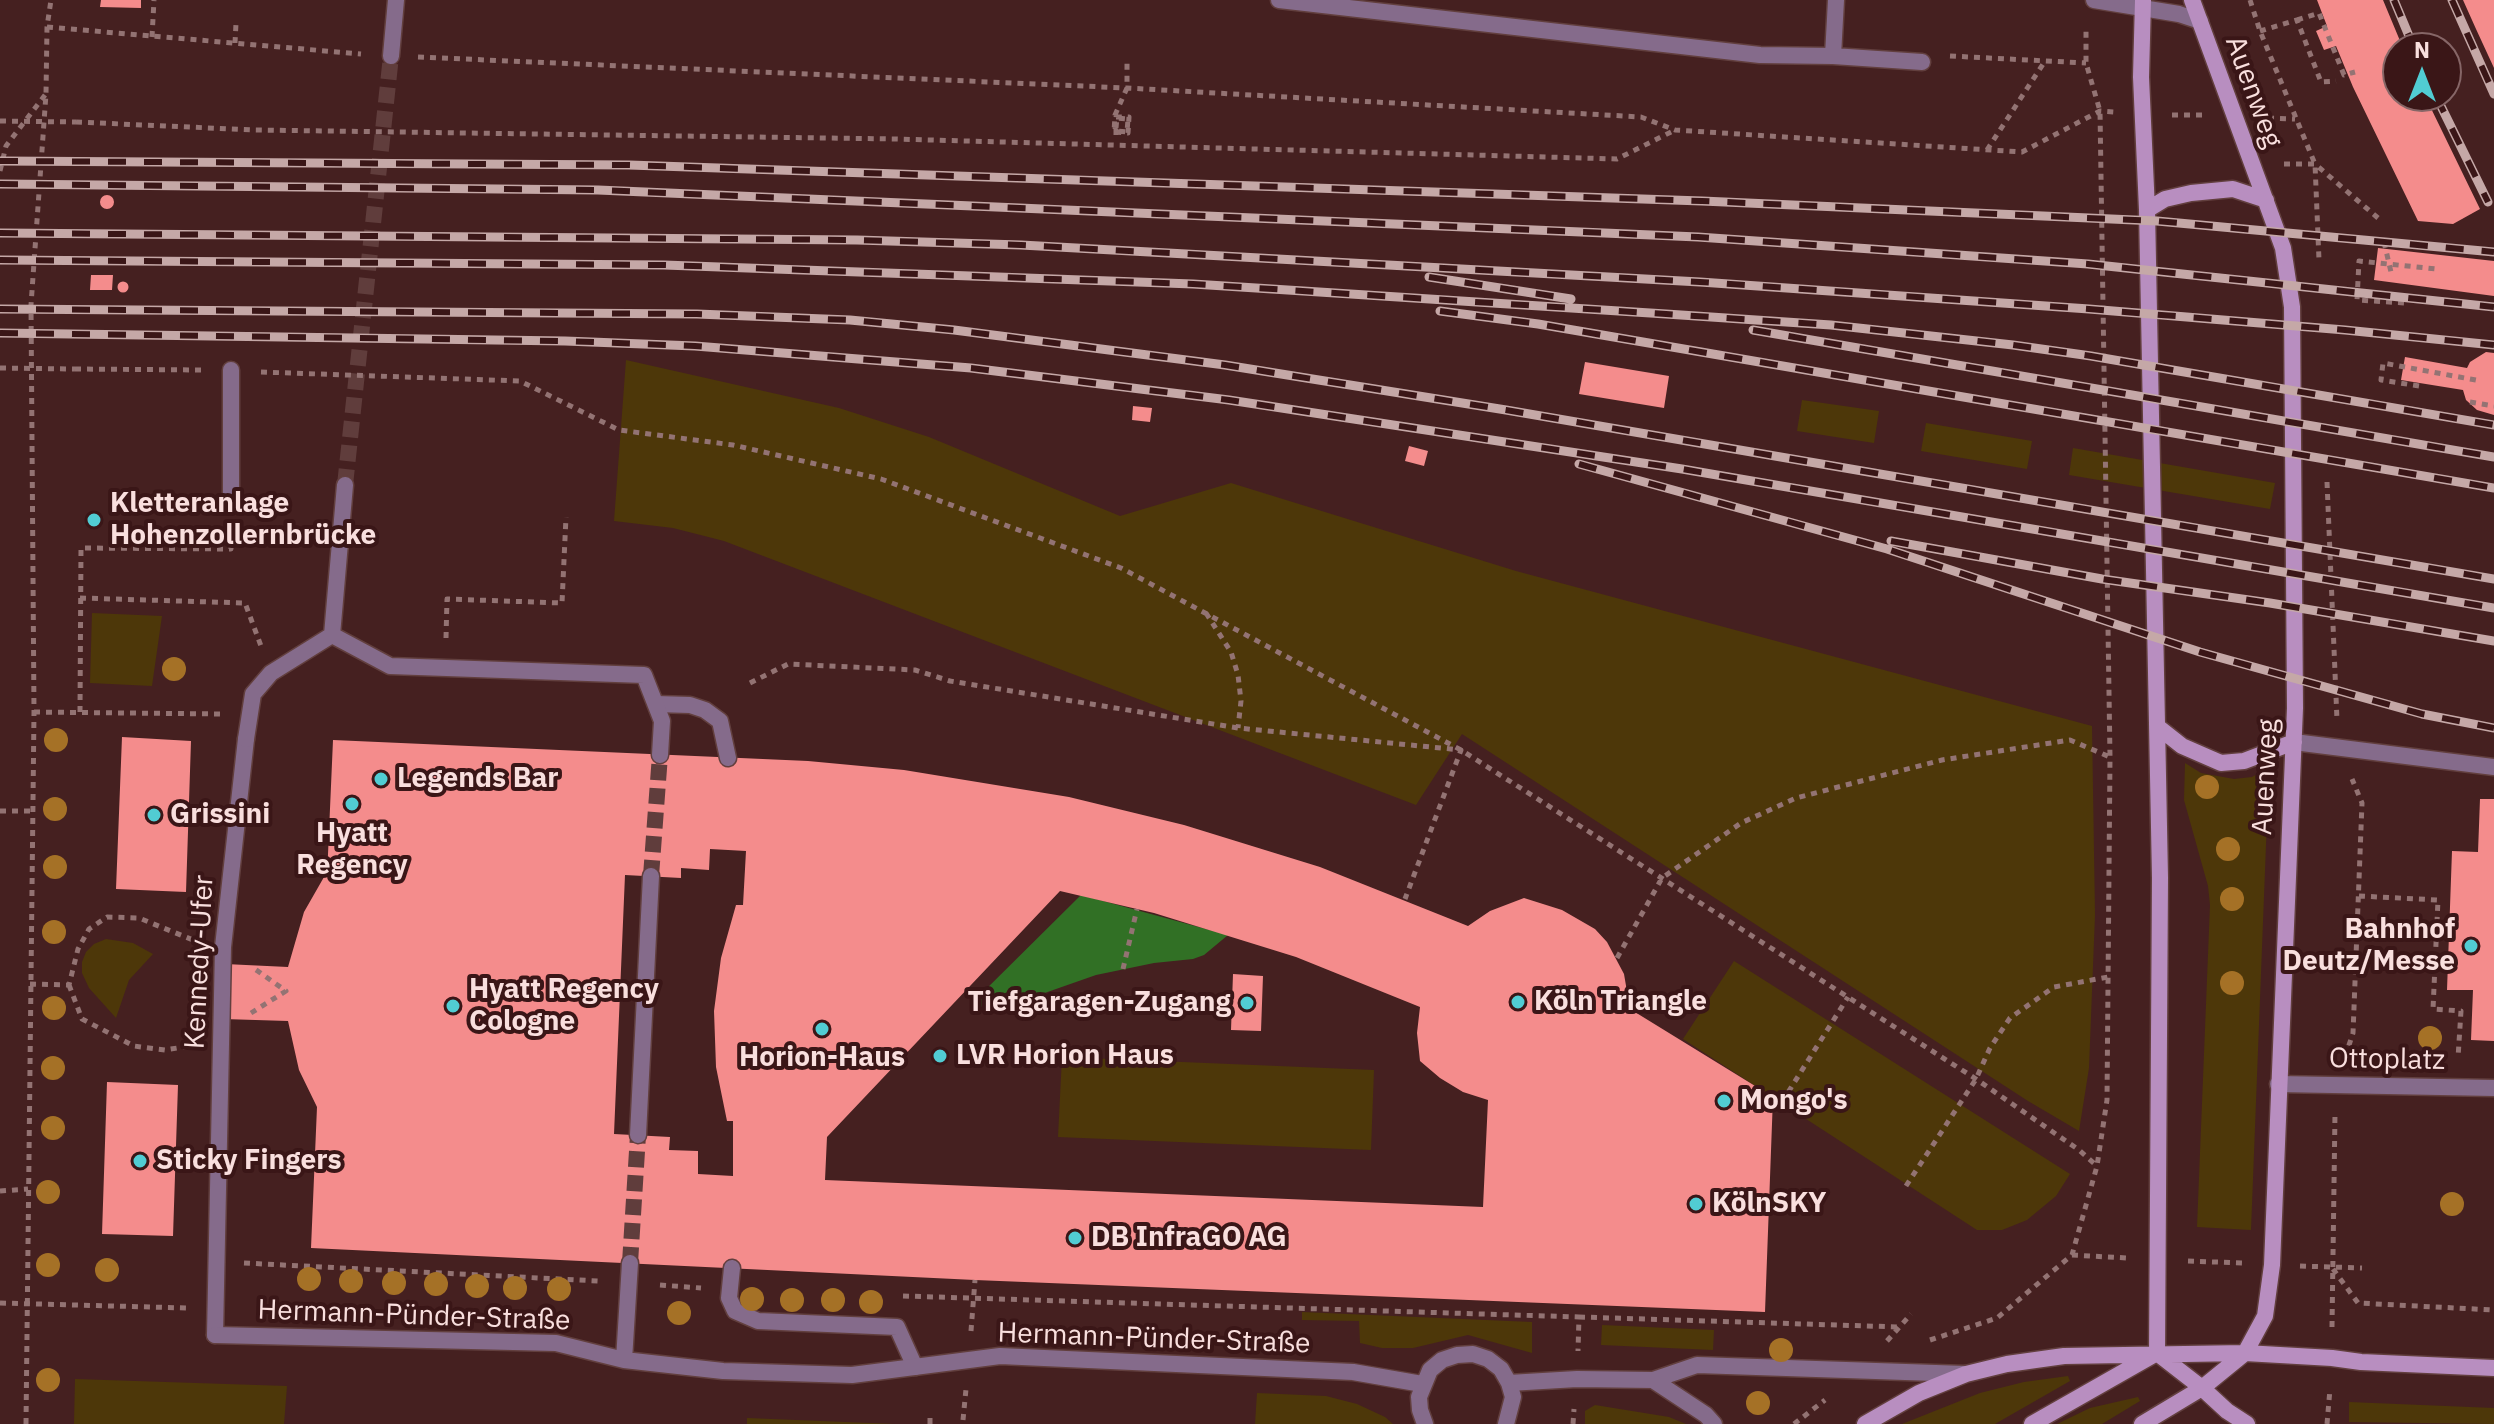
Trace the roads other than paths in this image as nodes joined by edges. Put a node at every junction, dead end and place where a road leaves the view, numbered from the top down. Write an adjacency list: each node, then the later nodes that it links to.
1 (396, 0): 8 (street)
2 (1279, 0): 9 (street)
3 (1836, 0): 9 (street)
4 (2094, 0): 6 (street)
5 (2192, 0): 7 (street, Auenweg)
6 (2142, 4): 7 (street); 12 (street)
7 (2200, 21): 11 (street, Auenweg)
8 (391, 56)
9 (1833, 56): 10 (street)
10 (1922, 62)
11 (2266, 200): 12 (street); 19 (street, Auenweg)
12 (2147, 210): 18 (street)
13 (231, 370): 15 (street)
14 (345, 485): 16 (street)
15 (231, 506)
16 (332, 635): 17 (street); 29 (street, Kennedy-Ufer)
17 (656, 704): 20 (street); 21 (street)
18 (2158, 727): 19 (street); 30 (street)
19 (2294, 742): 22 (street); 24 (street, Auenweg)
20 (660, 755)
21 (728, 758)
22 (2494, 767)
23 (651, 876): 26 (street)
24 (2278, 1084): 25 (street, Ottoplatz); 31 (street, Auenweg)
25 (2494, 1088)
26 (638, 1135)
27 (630, 1263): 32 (street)
28 (732, 1268): 33 (street)
29 (215, 1335): 32 (street, Hermann-Pünder-Straße)
30 (2157, 1353): 31 (street); 35 (street); 39 (street); 44 (street)
31 (2245, 1353): 34 (street); 39 (street)
32 (624, 1360): 33 (street, Hermann-Pünder-Straße)
33 (915, 1367): 38 (street, Hermann-Pünder-Straße)
34 (2494, 1368)
35 (1966, 1374): 36 (street); 43 (street)
36 (1653, 1380): 37 (street); 42 (street)
37 (1509, 1383): 38 (street); 41 (street)
38 (1422, 1384): 40 (street)
39 (2202, 1388): 45 (street); 46 (street)
40 (1425, 1424)
41 (1506, 1424)
42 (1714, 1424)
43 (1865, 1424)
44 (2032, 1424)
45 (2142, 1424)
46 (2247, 1424)

